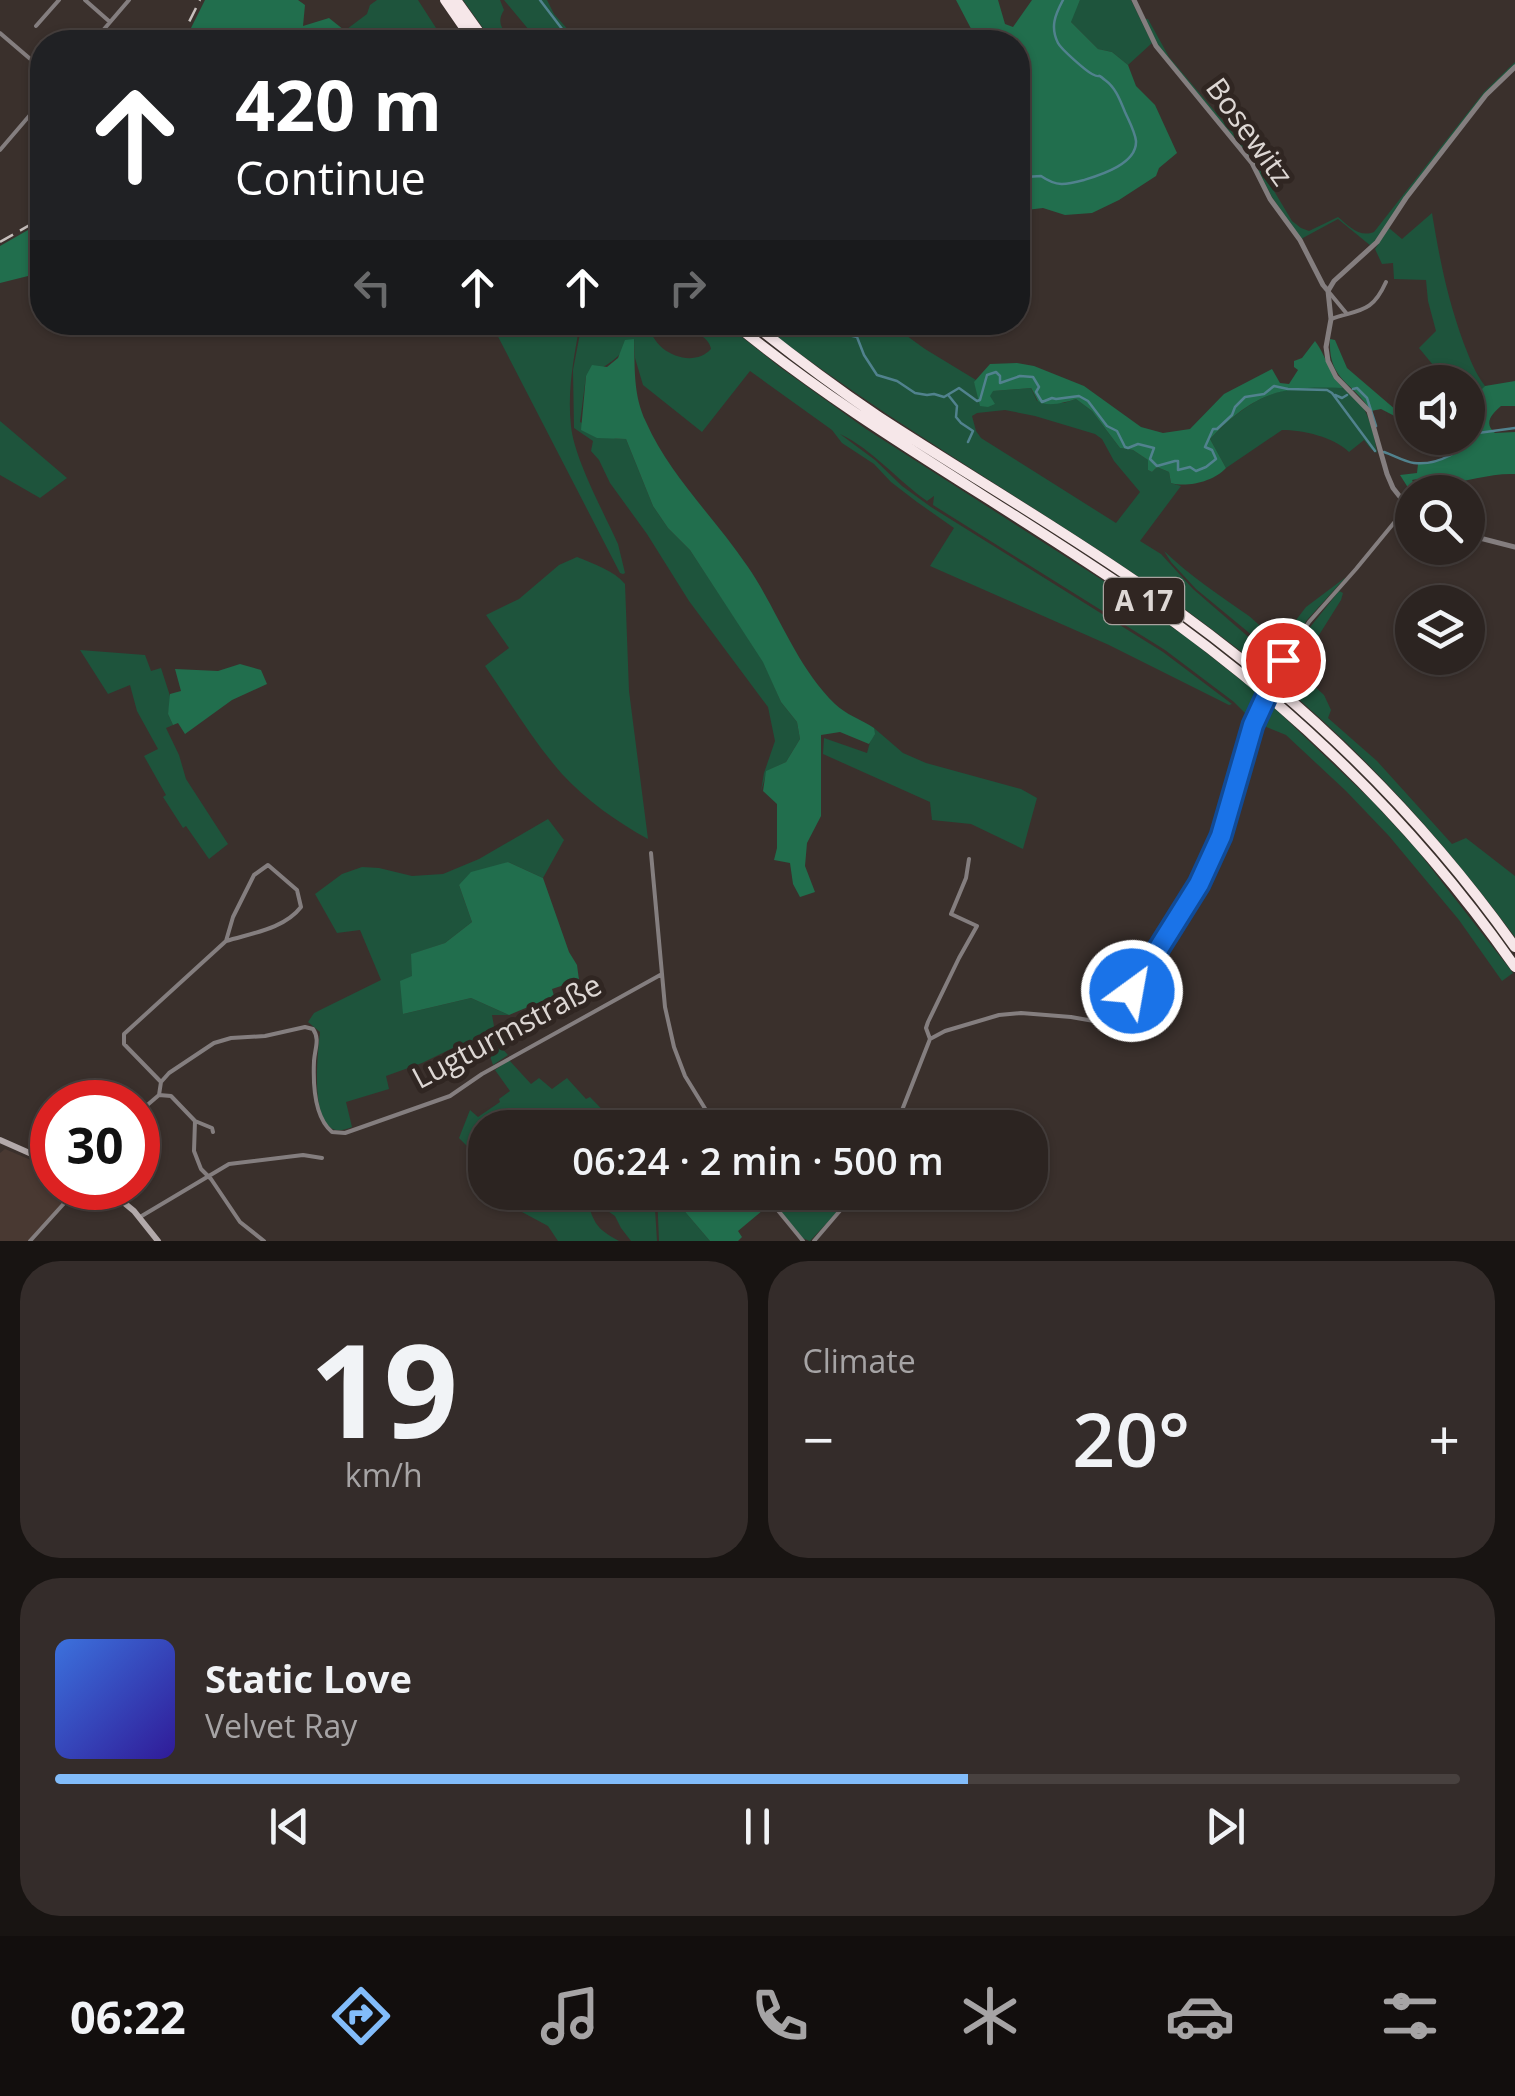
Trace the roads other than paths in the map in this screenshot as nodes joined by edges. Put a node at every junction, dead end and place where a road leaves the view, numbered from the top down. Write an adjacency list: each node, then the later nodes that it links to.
1 (58, 0): 8 (street)
2 (84, 0): 7 (street)
3 (130, 0): 7 (street)
4 (445, 0): 10 (highway)
5 (456, 0): 11 (highway)
6 (1134, 0): 18 (street, Bosewitz)
7 (110, 22): 9 (street)
8 (36, 26)
9 (103, 30)
10 (466, 30)
11 (477, 30)
12 (0, 33): 13 (street)
13 (30, 59)
14 (1515, 67): 18 (street)
15 (30, 115): 16 (street)
16 (0, 150)
17 (1386, 282): 19 (street)
18 (1328, 291): 19 (street, Bosewitz); 20 (street, Bosewitz)
19 (1347, 314): 20 (street)
20 (1332, 319): 23 (street, Bosewitz)
21 (748, 335): 31 (highway, A 17)
22 (768, 335): 30 (highway, A 17)
23 (1395, 492)
24 (1395, 526): 33 (street, bridge)
25 (1485, 539): 26 (street)
26 (1515, 547)
27 (651, 853): 32 (street)
28 (970, 859): 33 (street)
29 (226, 941): 29 (street); 34 (street)
30 (1515, 946)
31 (1515, 967)
32 (662, 974): 34 (street, Lugturmstraße); 37 (street)
33 (930, 1039): 38 (street)
34 (161, 1082): 35 (street)
35 (160, 1088)
36 (160, 1095): 39 (street)
37 (707, 1110)
38 (902, 1110)
39 (195, 1122): 40 (street); 44 (street)
40 (214, 1132)
41 (0, 1140): 42 (main road)
42 (30, 1153)
43 (322, 1158): 44 (street)
44 (206, 1176): 49 (street); 52 (street)
45 (58, 1210): 50 (street)
46 (132, 1210): 49 (main road)
47 (778, 1210): 53 (street)
48 (841, 1210): 54 (street)
49 (140, 1217): 51 (main road)
50 (30, 1241)
51 (158, 1241)
52 (264, 1241)
53 (803, 1241)
54 (814, 1241)

